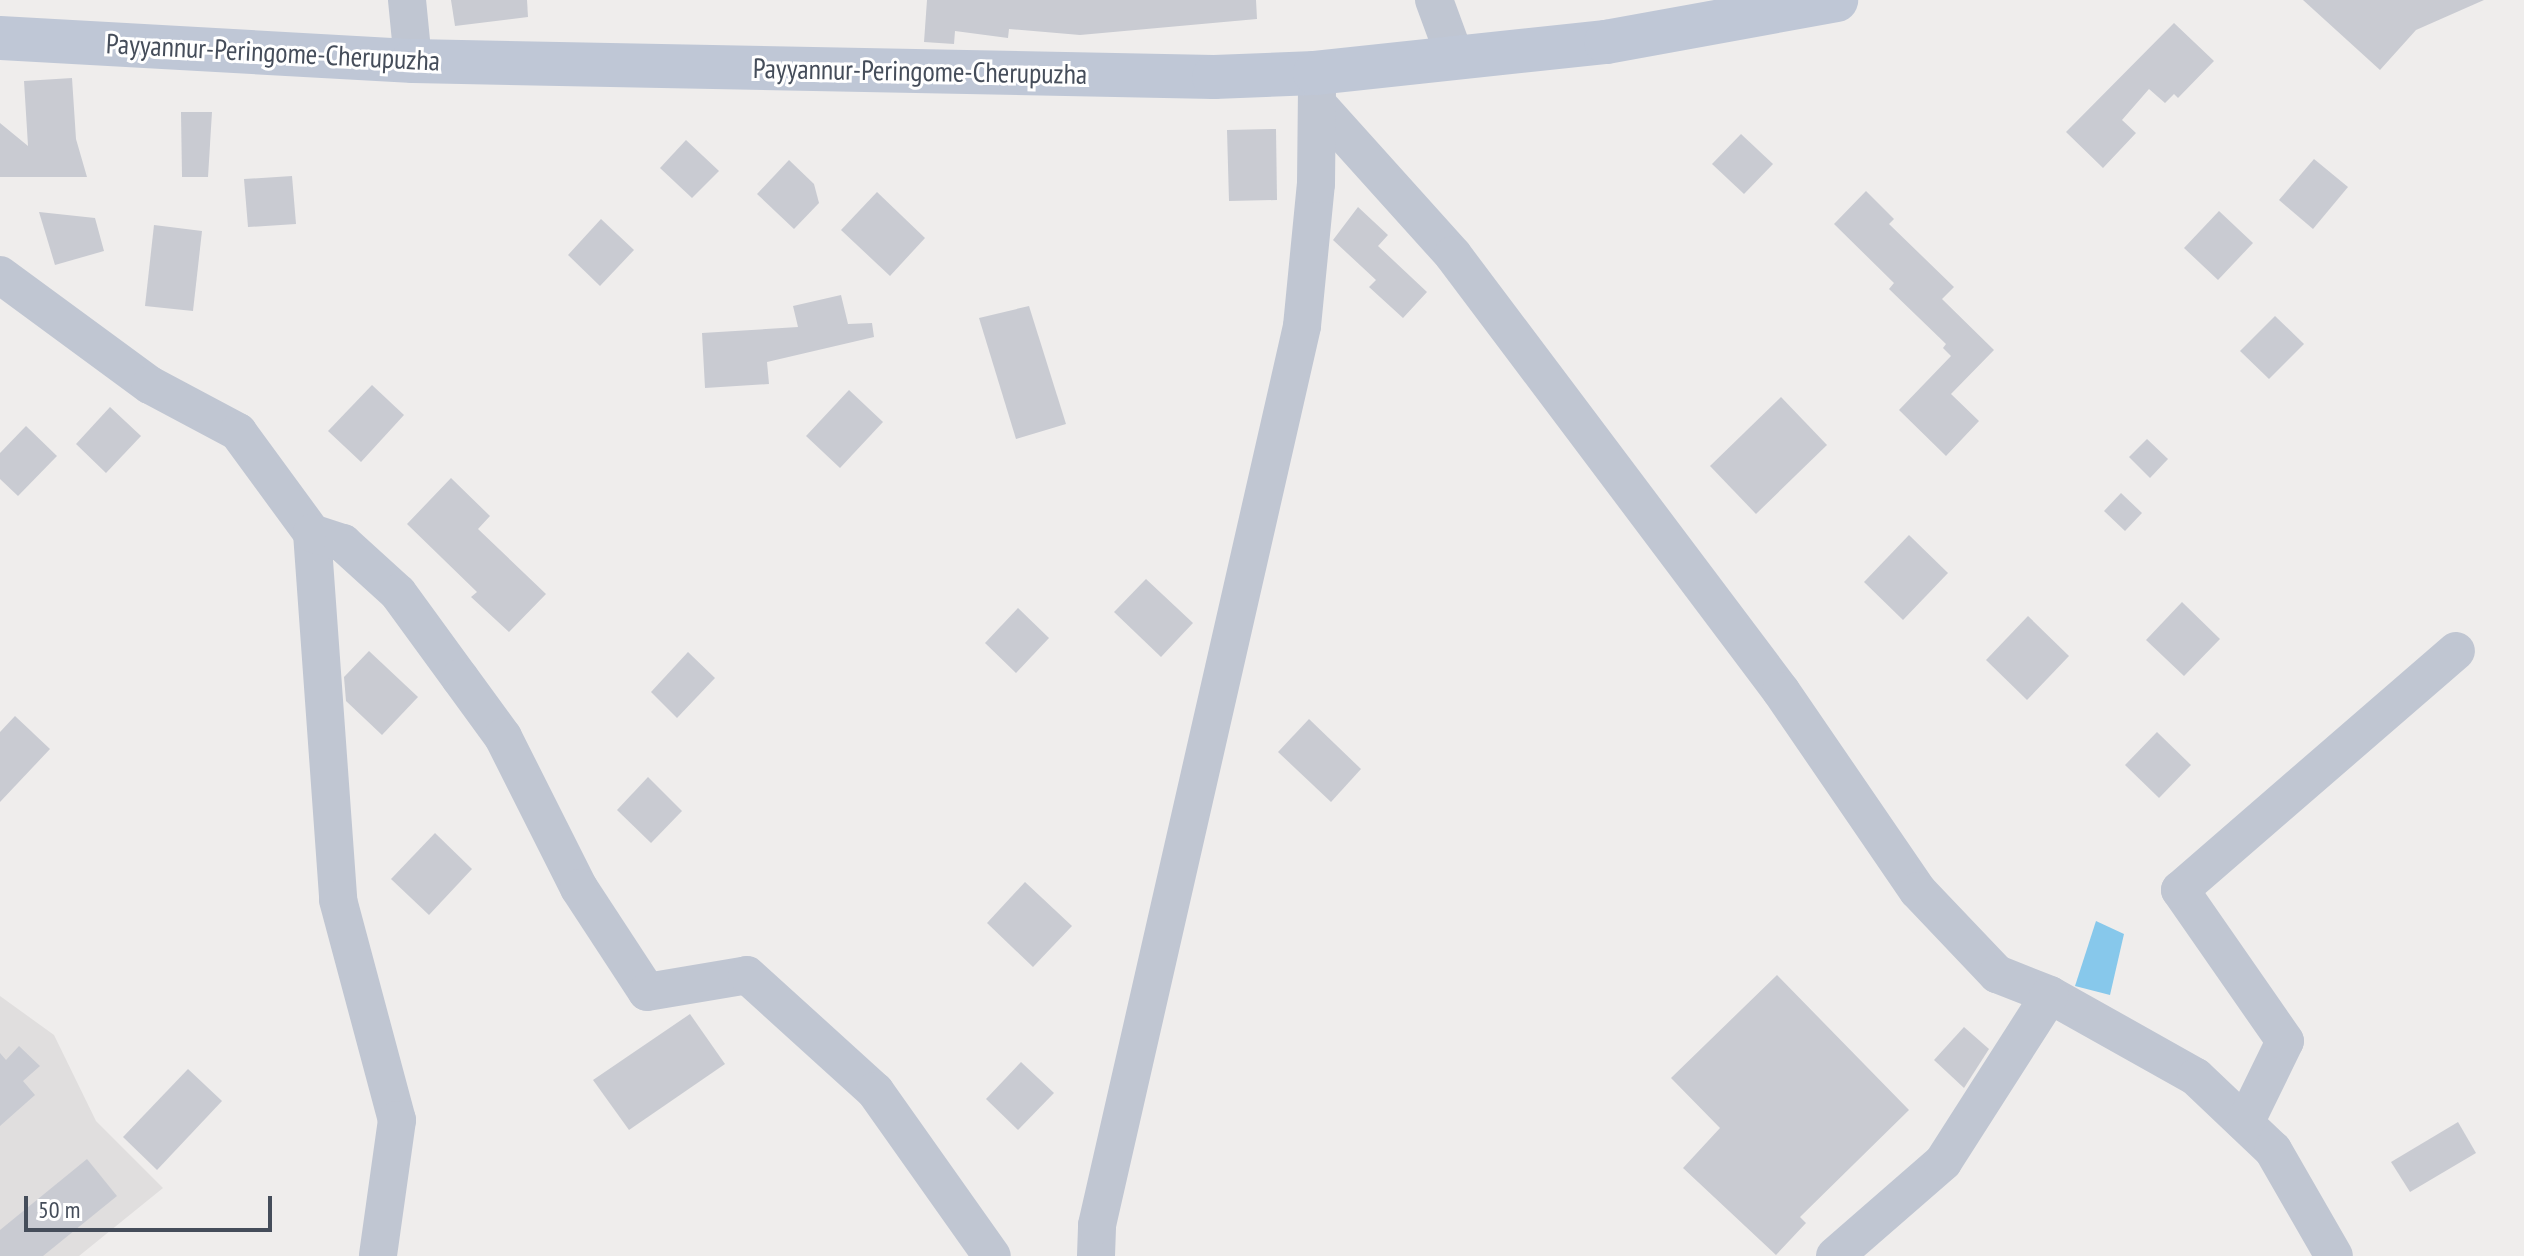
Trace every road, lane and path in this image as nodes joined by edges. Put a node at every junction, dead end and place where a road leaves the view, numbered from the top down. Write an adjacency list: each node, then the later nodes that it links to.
1 (407, 0): 6 (street)
2 (1434, 0): 5 (street)
3 (1836, 0): 5 (main road, Payyannur-Peringome-Cherupuzha)
4 (0, 38): 6 (main road, Payyannur-Peringome-Cherupuzha)
5 (1455, 57): 7 (main road, Payyannur-Peringome-Cherupuzha)
6 (413, 61): 7 (main road, Payyannur-Peringome-Cherupuzha)
7 (1317, 89): 11 (street); 15 (street)
8 (0, 275): 9 (street)
9 (312, 533): 13 (street); 14 (street)
10 (2456, 651): 12 (street)
11 (2050, 995): 12 (street); 16 (street)
12 (2245, 1123): 17 (street)
13 (378, 1256)
14 (992, 1256)
15 (1096, 1256)
16 (1835, 1256)
17 (2334, 1256)

